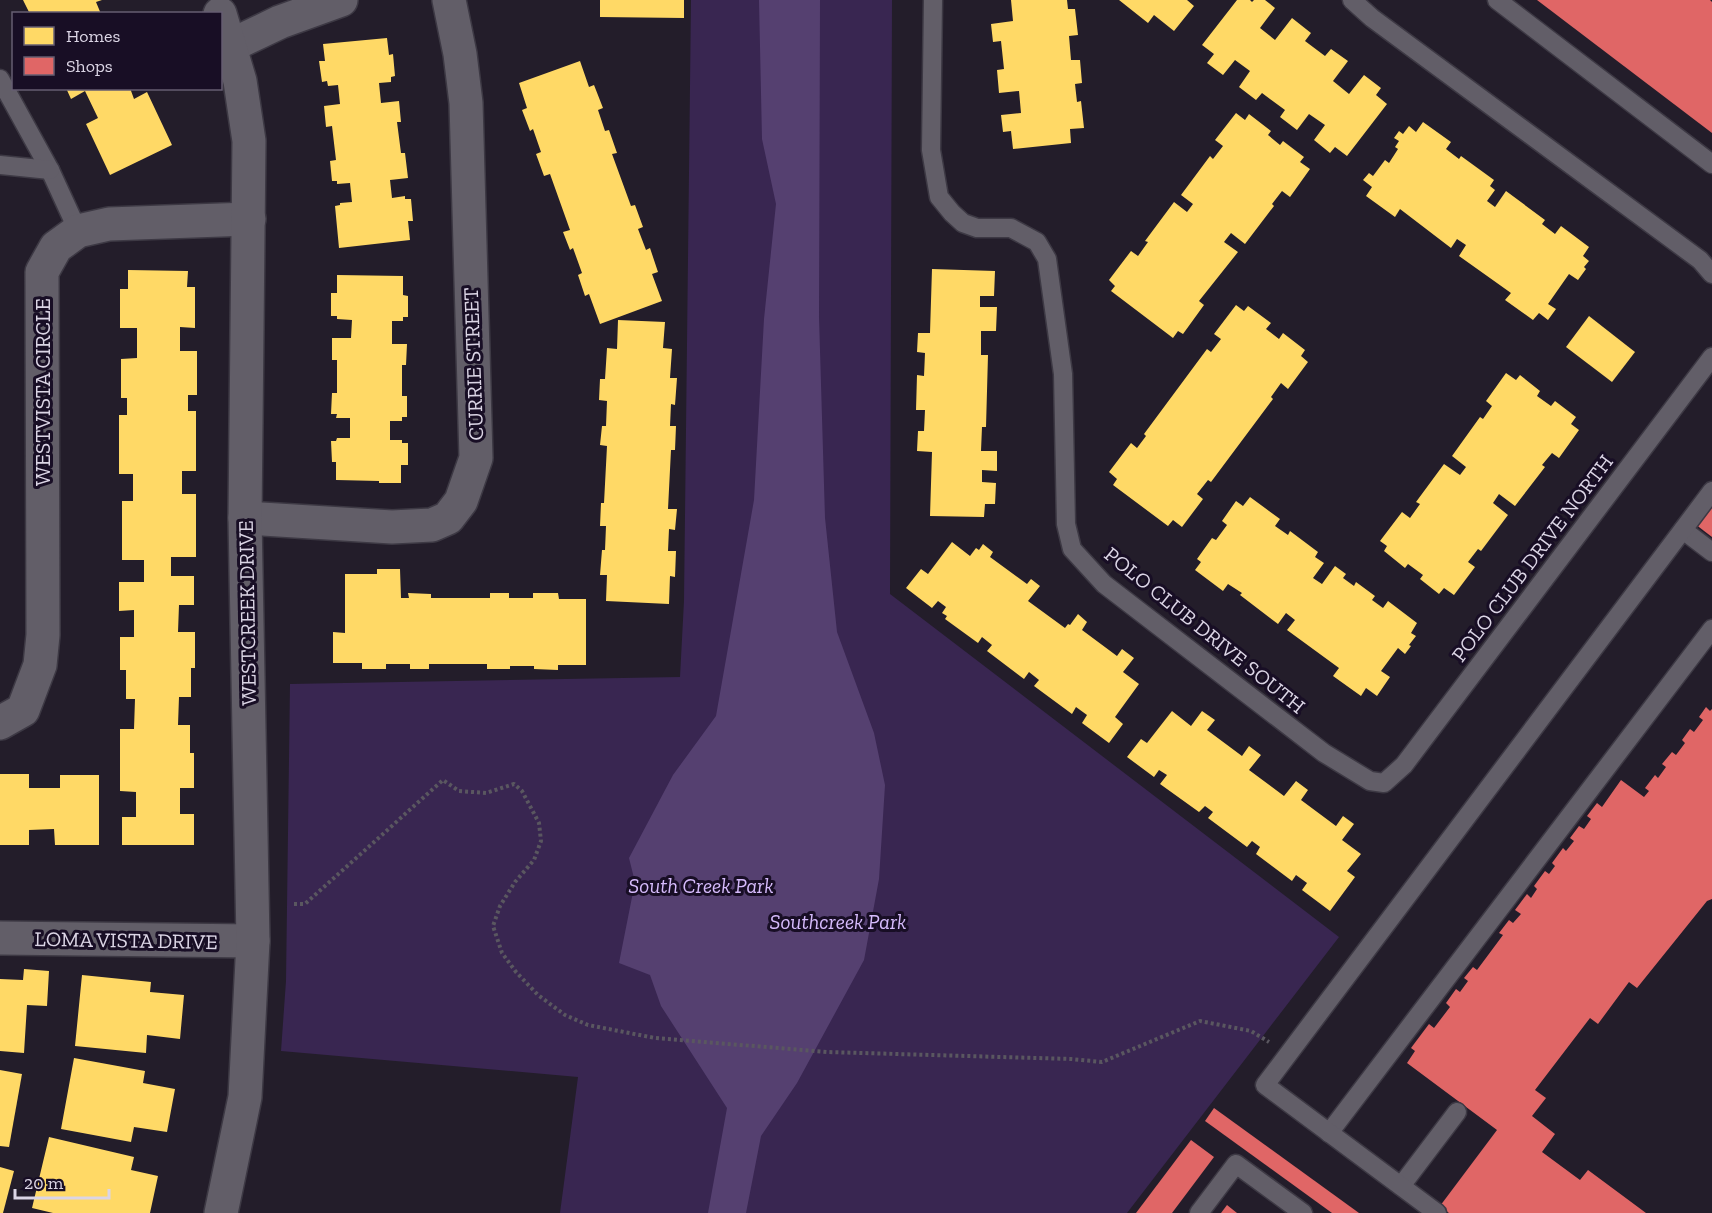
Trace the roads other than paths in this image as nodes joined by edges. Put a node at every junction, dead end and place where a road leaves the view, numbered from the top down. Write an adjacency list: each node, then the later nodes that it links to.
1 (341, 0): 7 (street)
2 (449, 0): 17 (street, CURRIE STREET)
3 (933, 0): 22 (lane, POLO CLUB DRIVE SOUTH)
4 (1352, 0): 14 (lane)
5 (1497, 0): 9 (lane)
6 (222, 20): 7 (street, WESTCREEK DRIVE)
7 (230, 46): 12 (street, WESTCREEK DRIVE)
8 (0, 79): 11 (lane)
9 (1712, 164)
10 (0, 165): 11 (lane)
11 (50, 170): 13 (lane)
12 (249, 219): 13 (street, WESTVISTA CIRCLE); 17 (street, WESTCREEK DRIVE)
13 (78, 231): 21 (street, WESTVISTA CIRCLE)
14 (1712, 274)
15 (1712, 357): 22 (lane, POLO CLUB DRIVE NORTH)
16 (1712, 491): 18 (lane)
17 (245, 518): 24 (street, WESTCREEK DRIVE)
18 (1683, 530): 19 (lane); 26 (lane)
19 (1712, 552)
20 (1712, 629): 26 (lane)
21 (0, 723)
22 (1384, 783)
23 (0, 938): 24 (street, LOMA VISTA DRIVE)
24 (253, 941): 29 (street, WESTCREEK DRIVE)
25 (1456, 1112): 27 (lane)
26 (1329, 1133): 27 (lane)
27 (1401, 1186): 31 (lane)
28 (1292, 1210): 30 (lane)
29 (221, 1213)
30 (1199, 1213)
31 (1437, 1213)

